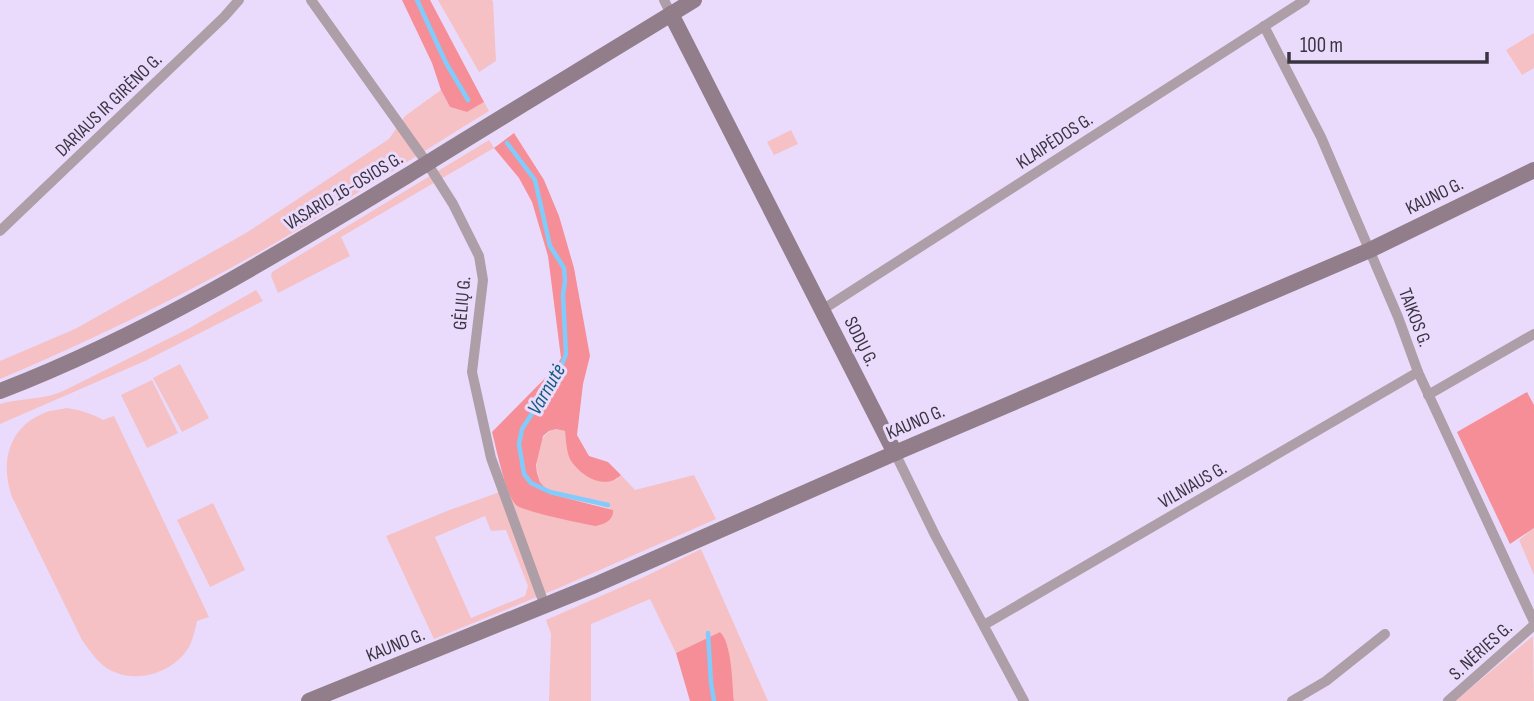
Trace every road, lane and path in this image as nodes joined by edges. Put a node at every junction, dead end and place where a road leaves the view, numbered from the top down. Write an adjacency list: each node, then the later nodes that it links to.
1 (239, 0): 9 (street, DARIAUS IR GIRĖNO G.)
2 (311, 0): 7 (street, GĖLIŲ G.)
3 (694, 0): 5 (main road, VASARIO 16-OSIOS G.)
4 (1305, 0): 6 (street, KLAIPĖDOS G.)
5 (667, 7): 7 (main road, VASARIO 16-OSIOS G.); 11 (main road, SODŲ G.)
6 (1264, 26): 10 (street, TAIKOS G.); 11 (street, KLAIPĖDOS G.)
7 (427, 163): 14 (main road, VASARIO 16-OSIOS G.); 17 (street, GĖLIŲ G.)
8 (1534, 170): 10 (main road, KAUNO G.)
9 (0, 231)
10 (1370, 250): 13 (street, TAIKOS G.); 16 (main road, KAUNO G.)
11 (822, 310): 16 (main road, SODŲ G.)
12 (1534, 334): 15 (street)
13 (1418, 372): 15 (street, TAIKOS G.); 19 (street, VILNIAUS G.)
14 (0, 391)
15 (1428, 395): 18 (street, TAIKOS G.)
16 (895, 453): 17 (main road, KAUNO G.); 19 (street, SODŲ G.)
17 (545, 606): 21 (main road, KAUNO G.)
18 (1534, 623): 24 (street, S. NĖRIES G.)
19 (984, 625): 22 (street, SODŲ G.)
20 (1385, 634): 23 (street)
21 (309, 701)
22 (1024, 701)
23 (1292, 701)
24 (1448, 701)

